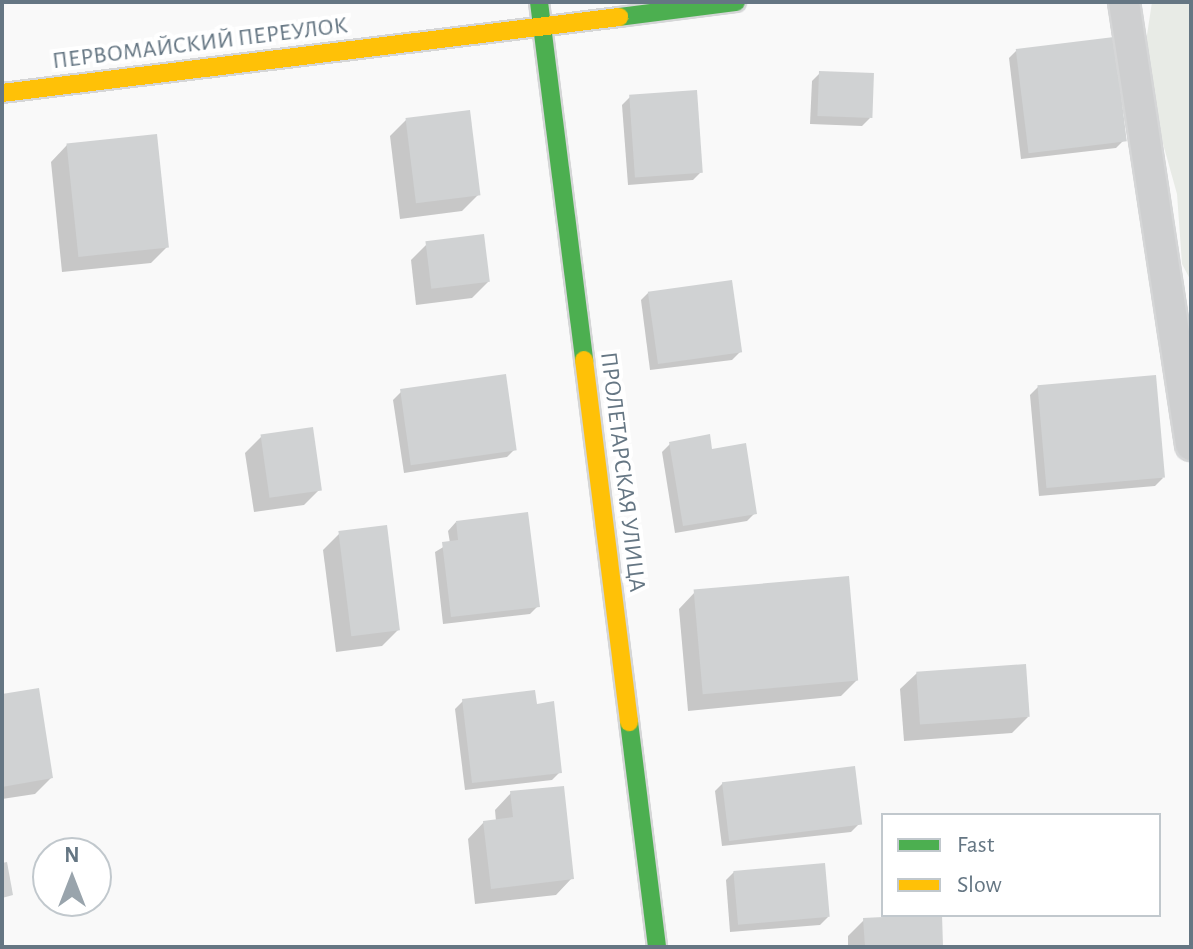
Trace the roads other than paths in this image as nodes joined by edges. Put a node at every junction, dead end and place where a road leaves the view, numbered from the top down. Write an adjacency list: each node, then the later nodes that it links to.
1 (539, 2): 4 (street, ПРОЛЕТАРСКАЯ УЛИЦА)
2 (736, 2): 4 (street, ПЕРВОМАЙСКИЙ ПЕРЕУЛОК)
3 (1124, 2): 6 (lane)
4 (542, 26): 5 (street, ПЕРВОМАЙСКИЙ ПЕРЕУЛОК); 7 (street, ПРОЛЕТАРСКАЯ УЛИЦА)
5 (2, 93)
6 (1191, 445)
7 (657, 947)

